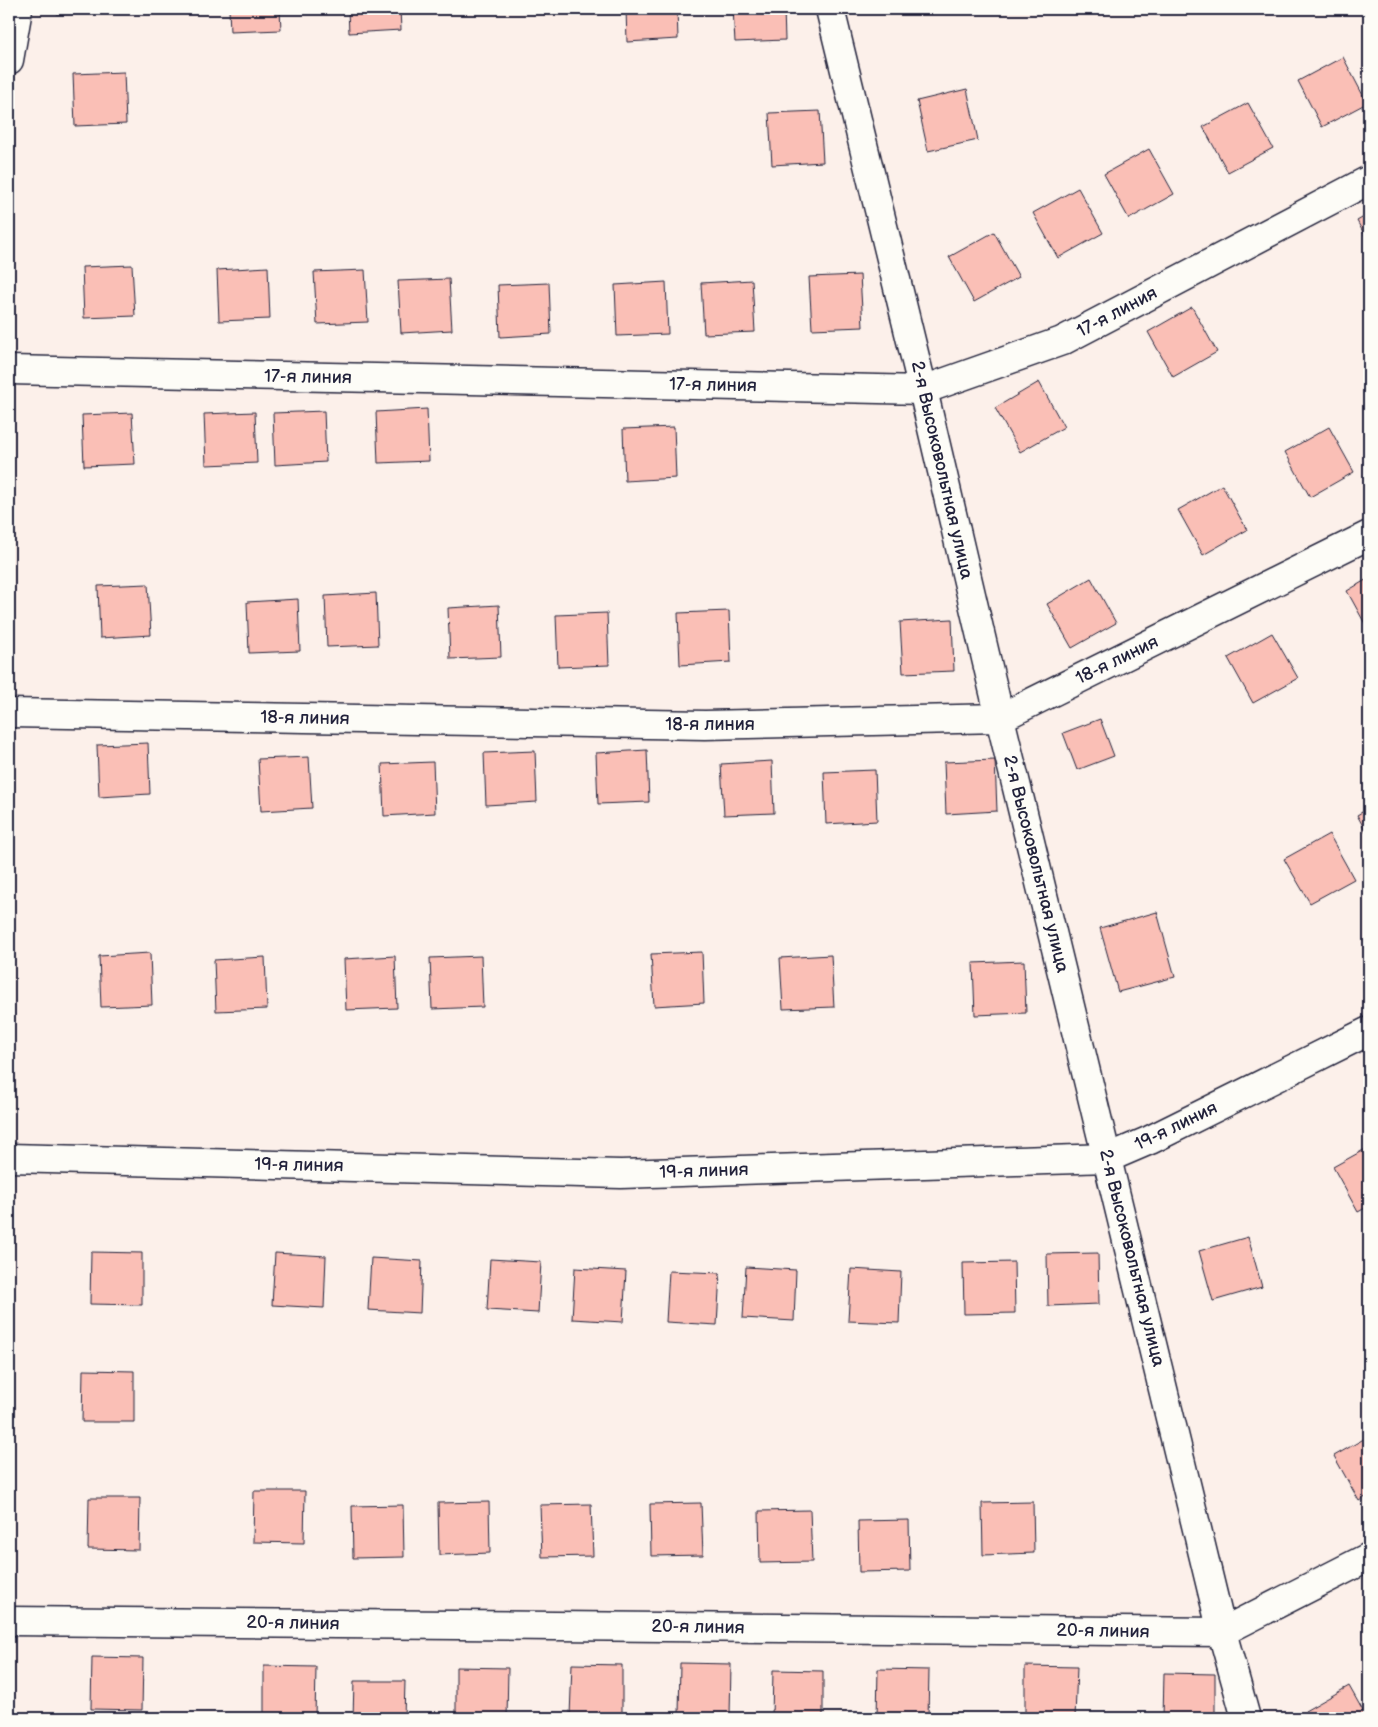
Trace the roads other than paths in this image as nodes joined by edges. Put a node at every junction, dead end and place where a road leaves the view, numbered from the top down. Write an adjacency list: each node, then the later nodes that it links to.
1 (18, 9): 3 (street)
2 (830, 9): 6 (street, 2-я Высоковольтная улица)
3 (9, 60)
4 (1369, 180): 6 (street, 17-я линия)
5 (9, 370): 6 (street, 17-я линия)
6 (924, 390): 9 (street, 2-я Высоковольтная улица)
7 (1369, 535): 9 (street, 18-я линия)
8 (9, 713): 9 (street, 18-я линия)
9 (1000, 718): 12 (street, 2-я Высоковольтная улица)
10 (1369, 1031): 12 (street, 19-я линия)
11 (9, 1158): 12 (street, 19-я линия)
12 (1108, 1158): 15 (street, 2-я Высоковольтная улица)
13 (1369, 1558): 15 (street, 20-я линия)
14 (9, 1620): 15 (street, 20-я линия)
15 (1222, 1632): 16 (street, 2-я Высоковольтная улица)
16 (1246, 1718)

